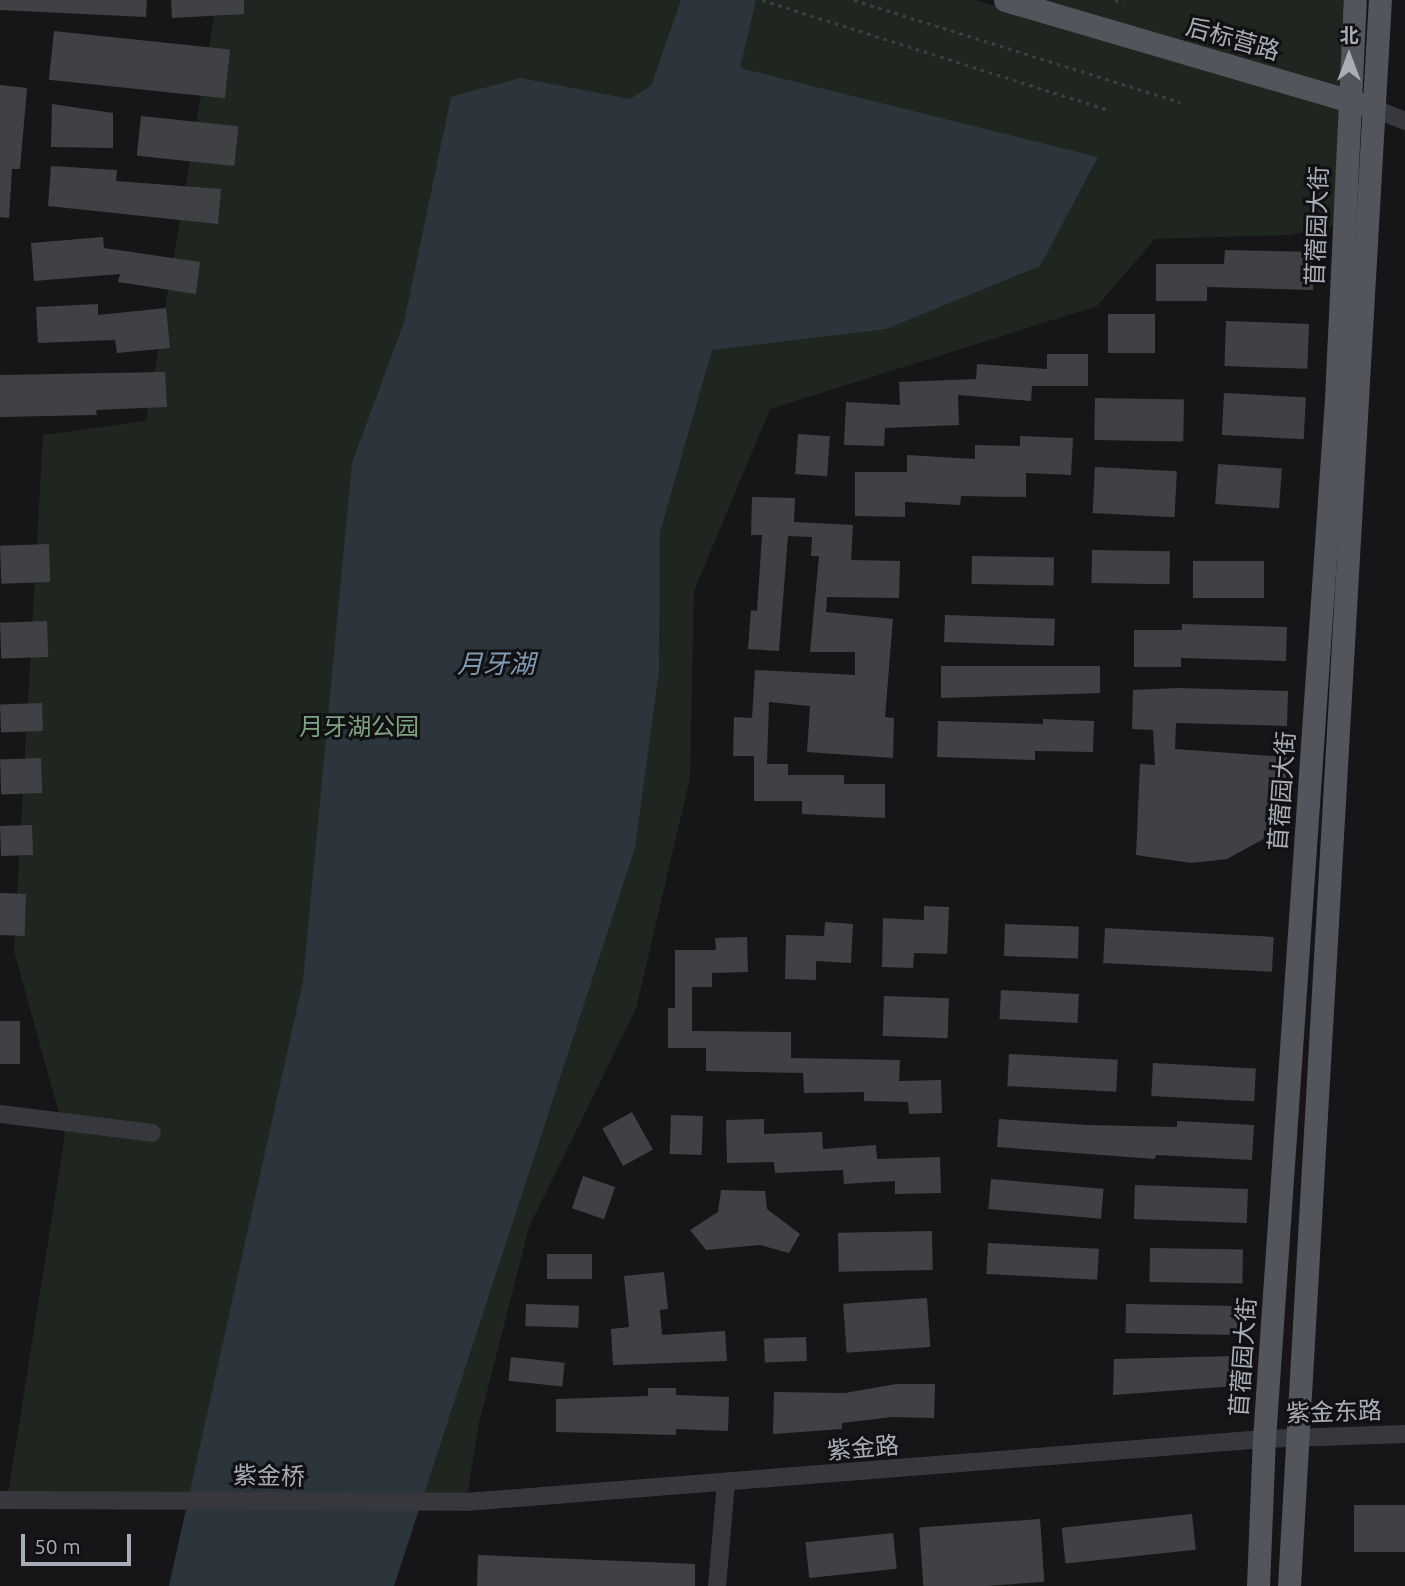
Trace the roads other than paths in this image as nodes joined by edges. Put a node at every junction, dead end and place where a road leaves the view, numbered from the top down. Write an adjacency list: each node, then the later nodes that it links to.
1 (1005, 0): 4 (main road, 后标营路)
2 (1355, 0): 4 (main road, 苜蓿园大街)
3 (1380, 0): 5 (main road, 苜蓿园大街)
4 (1349, 100): 5 (main road, 后标营路); 11 (main road, 苜蓿园大街)
5 (1373, 108): 6 (street, 后标营路); 10 (main road, 苜蓿园大街)
6 (1405, 121)
7 (0, 1114): 8 (street)
8 (152, 1133)
9 (1405, 1434): 10 (street, 紫金东路)
10 (1296, 1437): 11 (street, 紫金东路); 17 (main road, 苜蓿园大街)
11 (1264, 1439): 12 (street, 紫金路); 16 (main road, 苜蓿园大街)
12 (726, 1484): 14 (street, 紫金路); 15 (street)
13 (0, 1500): 14 (street, 紫金桥)
14 (466, 1503)
15 (717, 1586)
16 (1258, 1586)
17 (1289, 1586)

